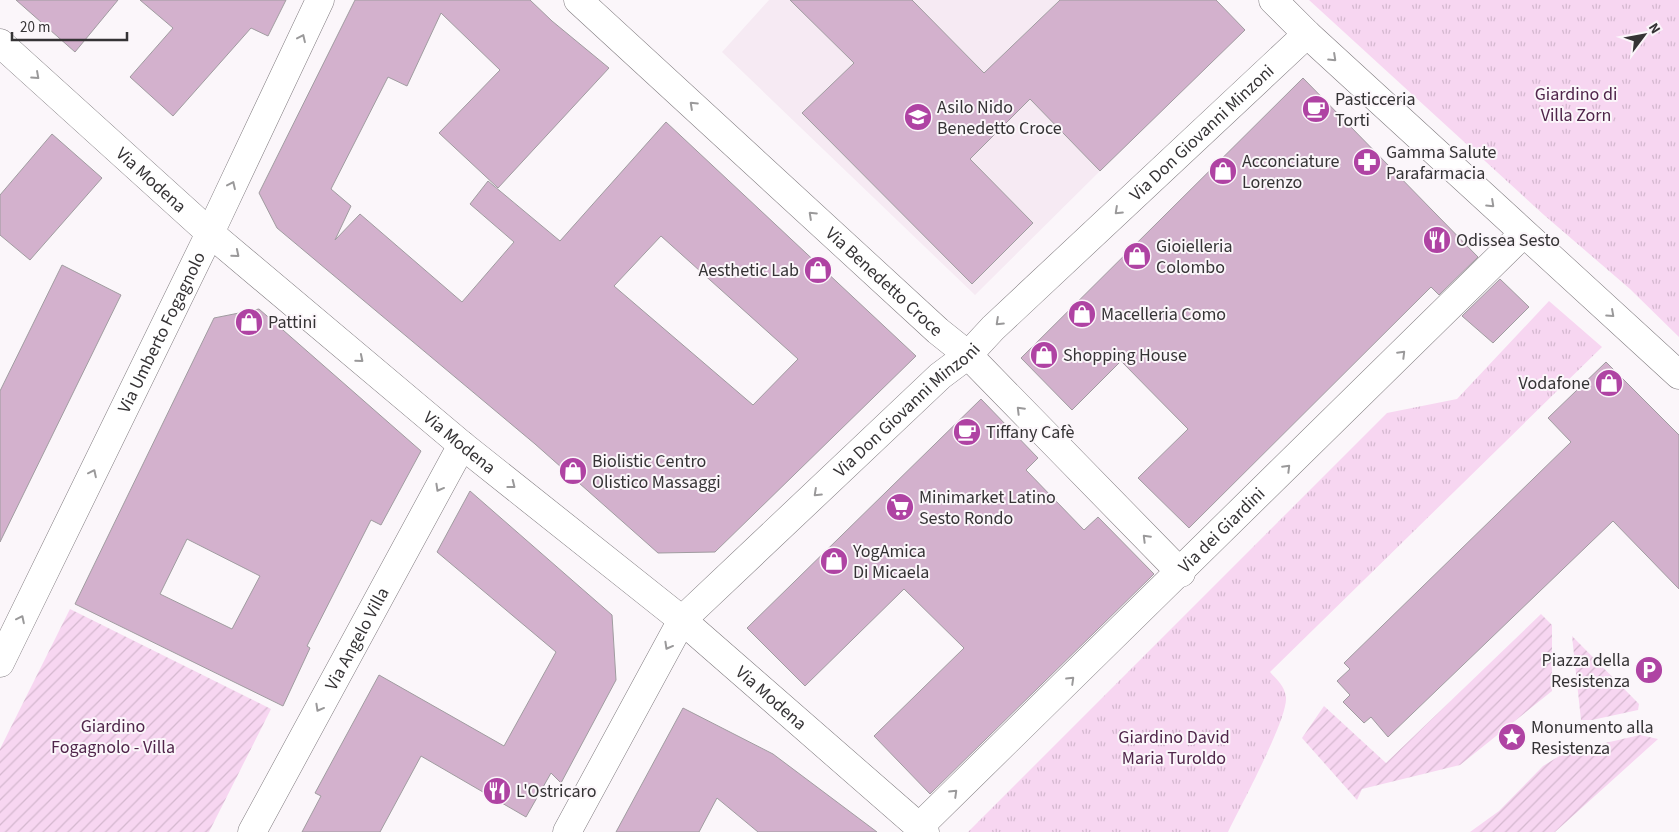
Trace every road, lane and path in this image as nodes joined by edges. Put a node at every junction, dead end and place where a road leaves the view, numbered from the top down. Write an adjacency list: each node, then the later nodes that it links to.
1 (320, 0): 6 (street, Via Umberto Fogagnolo, one-way to 1)
2 (578, 0): 8 (street, Via Benedetto Croce, one-way to 2)
3 (1273, 0): 4 (street)
4 (1307, 34): 7 (street, one-way to 7); 8 (street, Via Don Giovanni Minzoni, one-way to 8)
5 (0, 43): 6 (street, Via Modena, one-way to 6)
6 (210, 232): 10 (street, Via Modena, one-way to 10); 13 (street, Via Umberto Fogagnolo, one-way to 6)
7 (1523, 234): 9 (street, one-way to 9); 11 (street, Via dei Giardini, one-way to 7)
8 (968, 355): 11 (street, Via Benedetto Croce, one-way to 8); 12 (street, Via Don Giovanni Minzoni, one-way to 12)
9 (1679, 375)
10 (462, 445): 12 (street, Via Modena, one-way to 12); 15 (street, Via Angelo Villa, one-way to 15)
11 (1181, 573): 14 (street, Via dei Giardini, one-way to 11)
12 (682, 620): 14 (street, Via Modena); 16 (street, Via Don Giovanni Minzoni, one-way to 16)
13 (0, 663)
14 (922, 830)
15 (252, 832)
16 (567, 832)

